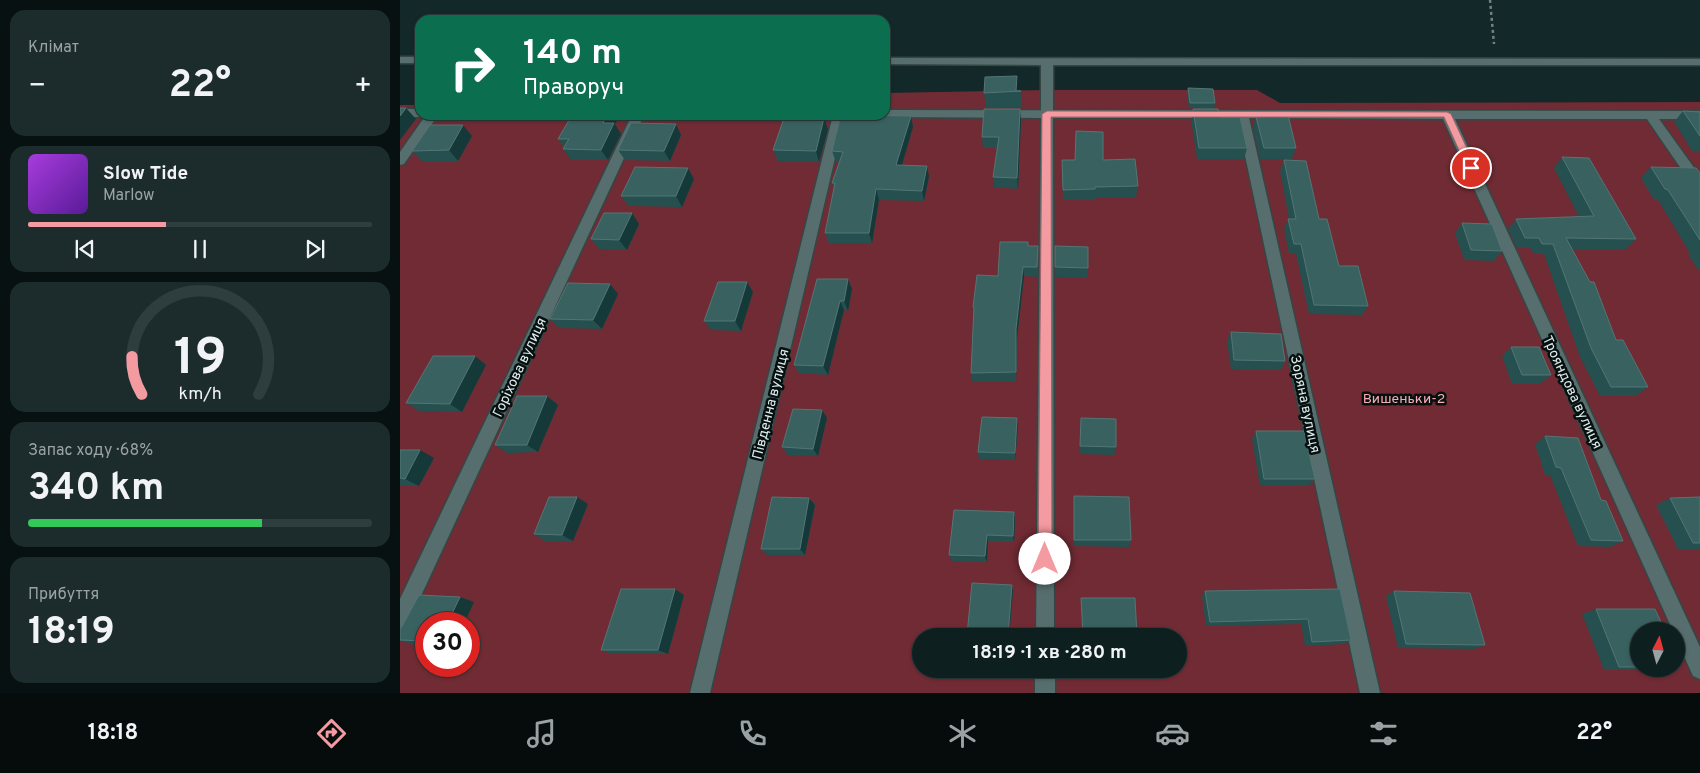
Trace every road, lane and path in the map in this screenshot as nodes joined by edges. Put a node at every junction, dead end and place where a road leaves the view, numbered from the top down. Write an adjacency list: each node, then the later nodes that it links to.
1 (1490, 0): 6 (path)
2 (400, 60): 3 (street)
3 (415, 60)
4 (890, 61): 5 (street)
5 (1047, 61): 6 (street); 11 (street)
6 (1495, 62): 7 (street)
7 (1700, 62)
8 (400, 113): 9 (street)
9 (415, 113)
10 (890, 114): 11 (street)
11 (1047, 114): 12 (street); 22 (street)
12 (1242, 114): 13 (street); 27 (street, Зоряна вулиця)
13 (1447, 114): 14 (street); 23 (street, Трояндова вулиця)
14 (1650, 115): 15 (street); 20 (street)
15 (1700, 115)
16 (429, 120): 19 (street)
17 (636, 120): 21 (street, Горіхова вулиця)
18 (838, 120): 25 (street, Південна вулиця)
19 (400, 161)
20 (1700, 186)
21 (400, 619)
22 (1045, 628)
23 (1700, 669)
24 (1045, 678): 26 (street)
25 (700, 693)
26 (1045, 693)
27 (1370, 693)

